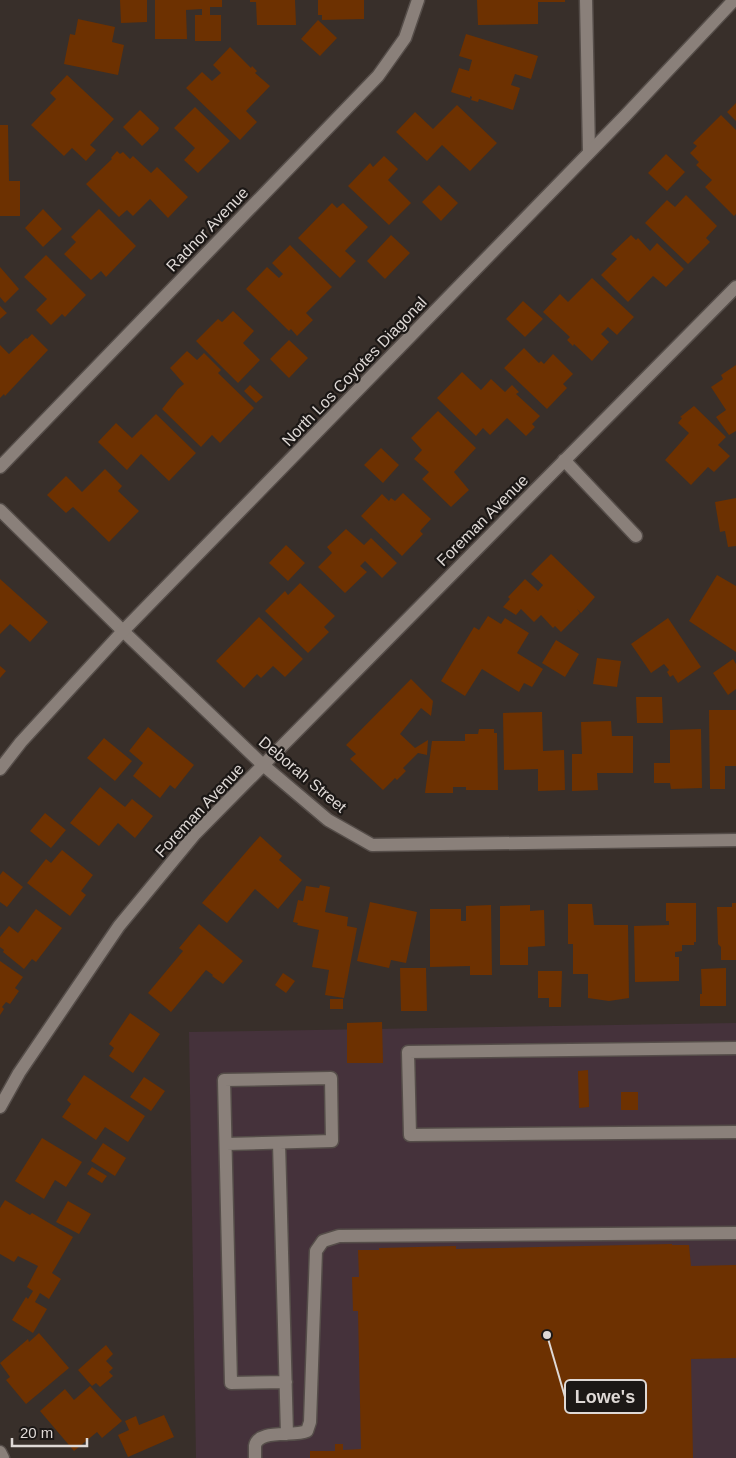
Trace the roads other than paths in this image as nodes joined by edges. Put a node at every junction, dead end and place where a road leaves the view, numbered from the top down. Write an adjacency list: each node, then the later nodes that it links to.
1 (418, 0): 7 (street, Radnor Avenue)
2 (586, 0): 4 (street)
3 (734, 0): 4 (street, North Los Coyotes Diagonal)
4 (589, 152): 10 (street, North Los Coyotes Diagonal)
5 (736, 287): 6 (street, Foreman Avenue)
6 (564, 460): 9 (street); 11 (street, Foreman Avenue)
7 (0, 466)
8 (0, 510): 10 (street, Deborah Street)
9 (636, 536)
10 (122, 631): 11 (street, Deborah Street); 12 (street, North Los Coyotes Diagonal)
11 (263, 765): 13 (street, Deborah Street); 15 (street, Foreman Avenue)
12 (0, 769)
13 (736, 840)
14 (736, 1048): 16 (street)
15 (0, 1107)
16 (736, 1132)
17 (279, 1143): 18 (street); 18 (street); 20 (street)
18 (226, 1144): 20 (street)
19 (736, 1233): 21 (street)
20 (286, 1382): 21 (street)
21 (287, 1434): 24 (street)
22 (0, 1452): 23 (street)
23 (3, 1458)
24 (255, 1458)

